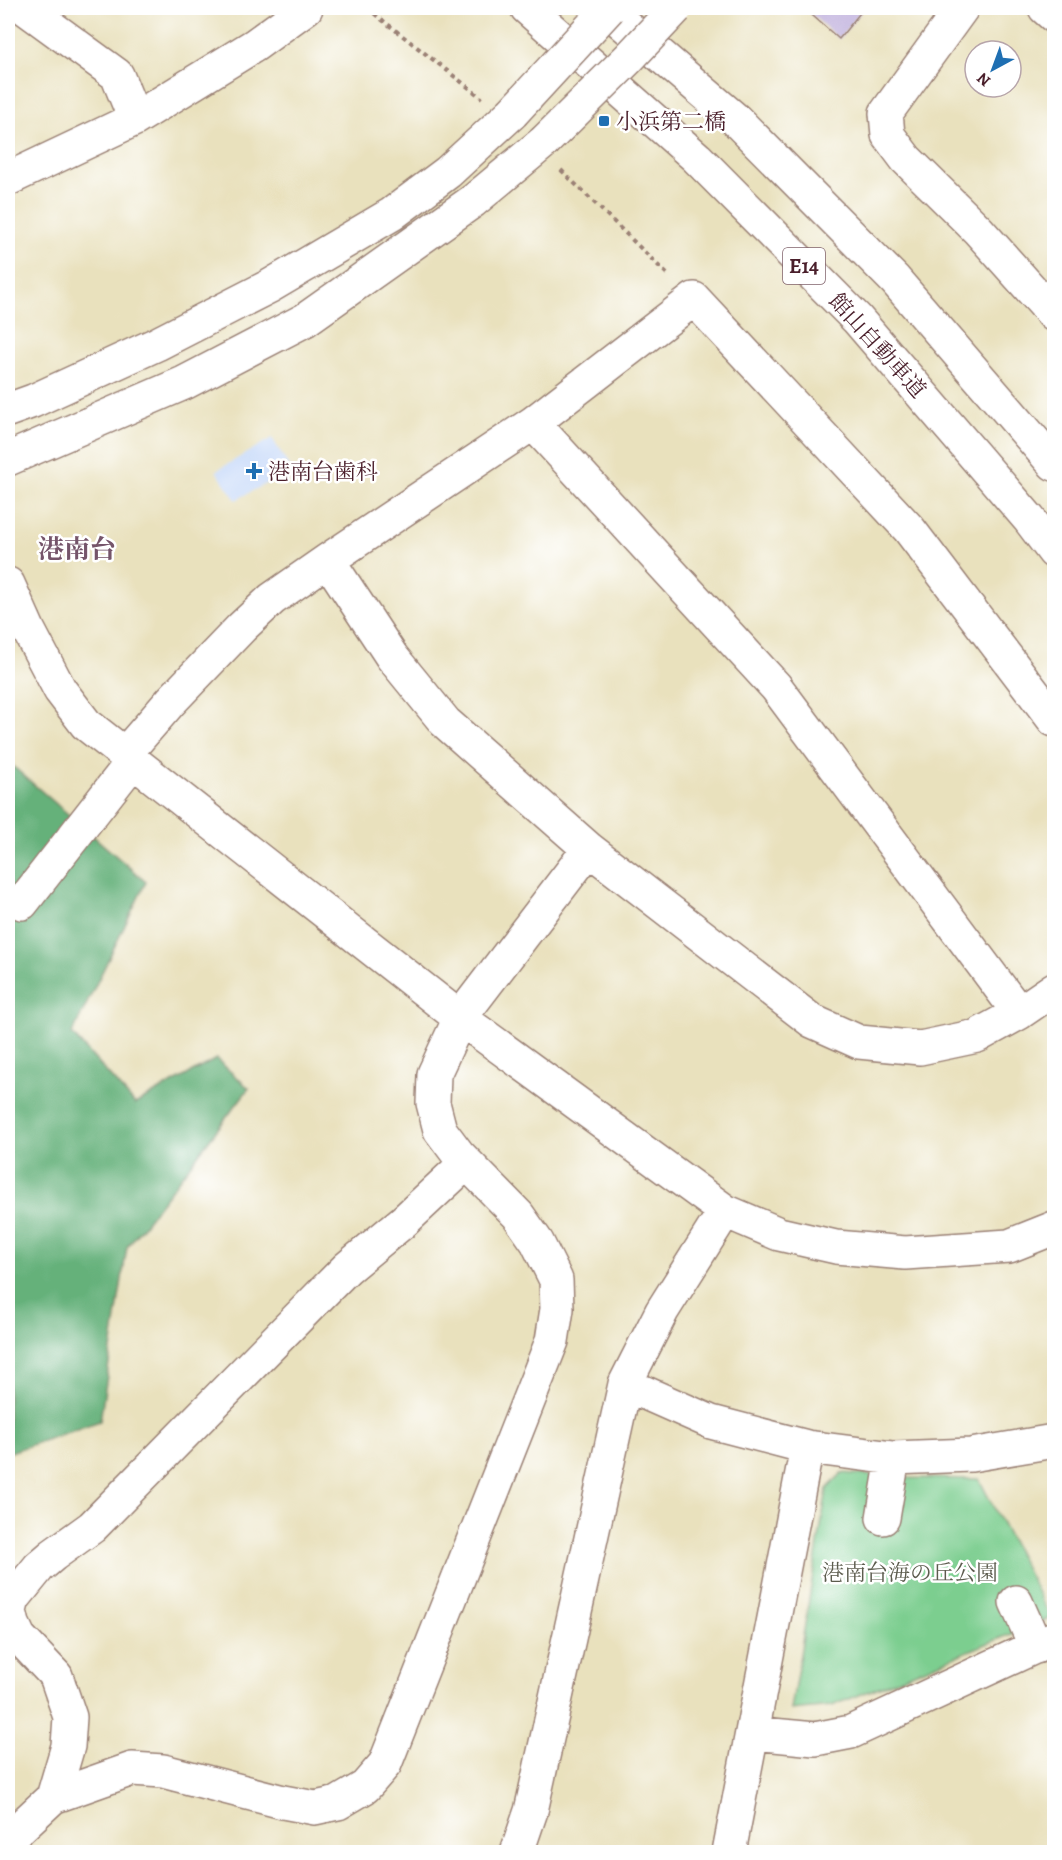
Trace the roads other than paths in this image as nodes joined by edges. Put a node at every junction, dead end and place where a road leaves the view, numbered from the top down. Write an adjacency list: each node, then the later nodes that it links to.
1 (26, 8): 9 (main road)
2 (306, 8): 9 (main road)
3 (526, 8): 16 (main road, 館山自動車道 / E14)
4 (607, 8): 12 (main road, bridge); 15 (main road, E14)
5 (676, 8): 14 (main road, bridge)
6 (962, 8): 11 (main road)
7 (1045, 8): 8 (main road)
8 (1054, 16)
9 (135, 119): 10 (main road)
10 (8, 179)
11 (1054, 315)
12 (8, 410)
13 (533, 423): 17 (main road); 19 (main road); 24 (main road)
14 (8, 459)
15 (1054, 464)
16 (1054, 552)
17 (328, 560): 20 (main road); 21 (main road)
18 (8, 584): 20 (main road)
19 (1054, 720)
20 (129, 758): 22 (main road); 25 (main road)
21 (589, 849): 24 (main road); 25 (main road)
22 (22, 903)
23 (1054, 989): 24 (main road)
24 (1019, 1013)
25 (460, 1018): 26 (main road); 27 (main road)
26 (466, 1163): 37 (main road); 37 (main road)
27 (725, 1211): 28 (main road); 29 (main road)
28 (1054, 1228)
29 (625, 1384): 31 (main road); 39 (main road)
30 (1054, 1441): 32 (main road)
31 (807, 1447): 32 (main road); 36 (main road)
32 (893, 1458): 33 (main road)
33 (883, 1518)
34 (1016, 1602): 35 (main road)
35 (1045, 1643): 36 (main road)
36 (752, 1733): 40 (main road)
37 (52, 1797): 38 (main road)
38 (8, 1839)
39 (517, 1852)
40 (729, 1852)

